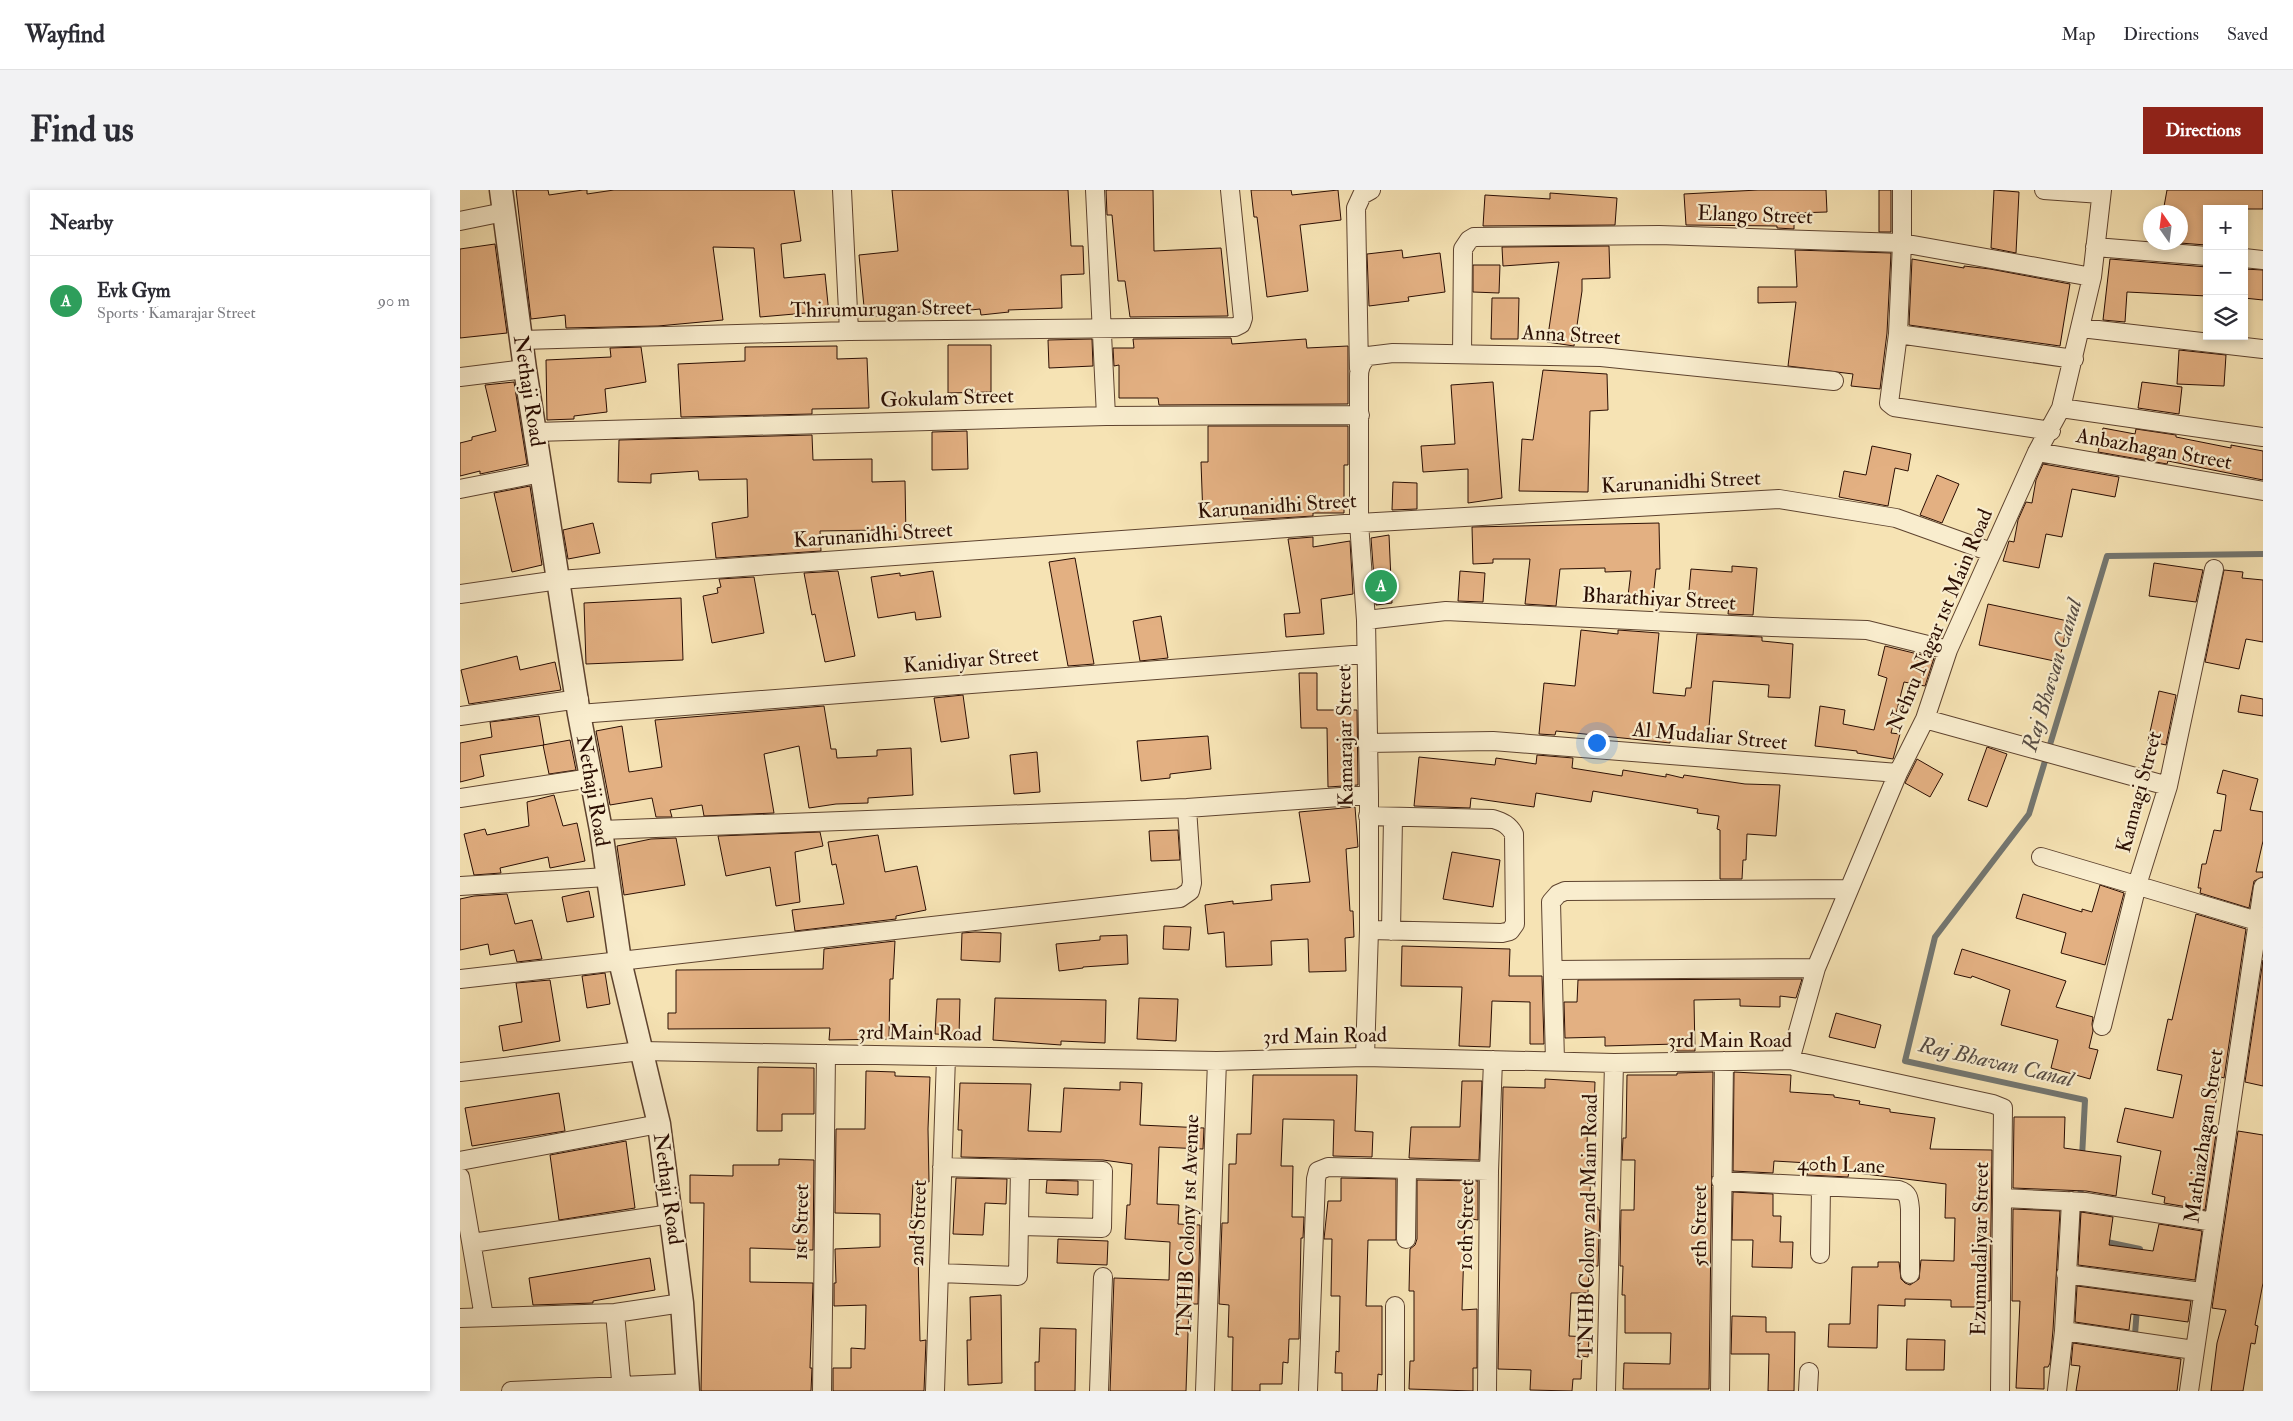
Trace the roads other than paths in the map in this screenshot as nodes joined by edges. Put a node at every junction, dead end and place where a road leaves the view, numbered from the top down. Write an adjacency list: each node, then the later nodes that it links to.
1 (501, 190): 9 (street, Nethaji Road)
2 (842, 190): 19 (street)
3 (1095, 190): 18 (street)
4 (1230, 190): 18 (street, Thirumurugan Street)
5 (1902, 190): 11 (street)
6 (2044, 190): 8 (street)
7 (1366, 192): 26 (street)
8 (2101, 192): 12 (street, Nehru Nagar 1st Main Road)
9 (504, 212): 10 (street); 21 (street, Nethaji Road)
10 (460, 221)
11 (1902, 243): 16 (street, Elango Street); 20 (street); 23 (street, Elango Street)
12 (2095, 247): 13 (street); 16 (street, Nehru Nagar 1st Main Road)
13 (2203, 256)
14 (2248, 258): 15 (street)
15 (2263, 260)
16 (2092, 277): 17 (street, Nehru Nagar 1st Main Road)
17 (2081, 328): 22 (street); 24 (street, Nehru Nagar 1st Main Road)
18 (1100, 330): 19 (street, Thirumurugan Street); 31 (street)
19 (849, 331): 21 (street, Thirumurugan Street)
20 (1898, 334): 24 (street); 32 (street)
21 (521, 340): 25 (street, Nethaji Road)
22 (2263, 349)
23 (1462, 354): 26 (street, Anna Street); 28 (street, Anna Street)
24 (2074, 359): 29 (street, Nehru Nagar 1st Main Road)
25 (525, 369): 27 (street); 33 (street, Nethaji Road)
26 (1359, 369): 30 (street)
27 (460, 377)
28 (1834, 381)
29 (2062, 408): 32 (street, Nehru Nagar 1st Main Road); 34 (street)
30 (1360, 415): 31 (street, Gokulam Street); 39 (street, Kamarajar Street)
31 (1106, 416): 33 (street, Gokulam Street)
32 (2050, 431): 35 (street, Nehru Nagar 1st Main Road)
33 (535, 432): 36 (street, Nethaji Road)
34 (2263, 437)
35 (2038, 452): 38 (street, Anbazhagan Street); 40 (street, Nehru Nagar 1st Main Road)
36 (541, 473): 37 (street); 42 (street, Nethaji Road)
37 (460, 489)
38 (2263, 491)
39 (1360, 523): 40 (street, Karunanidhi Street); 42 (street, Karunanidhi Street); 44 (street, Kamarajar Street)
40 (1991, 552): 45 (street, Nehru Nagar 1st Main Road)
41 (2214, 569): 53 (street, Kannagi Street)
42 (559, 580): 43 (street, Karunanidhi Street); 47 (street, Nethaji Road)
43 (460, 594)
44 (1366, 620): 45 (street, Bharathiyar Street); 46 (street, Kamarajar Street)
45 (1948, 650): 49 (street, Nehru Nagar 1st Main Road)
46 (1366, 654): 47 (street, Kanidiyar Street); 50 (street, Kamarajar Street)
47 (579, 707): 48 (street, Kanidiyar Street); 52 (street, Nethaji Road)
48 (460, 716)
49 (1925, 718): 51 (street, Nehru Nagar 1st Main Road); 53 (street)
50 (1367, 743): 51 (street, Al Mudaliar Street); 54 (street, Kamarajar Street)
51 (1898, 773): 65 (street, Nehru Nagar 1st Main Road)
52 (591, 778): 55 (street); 59 (street, Nethaji Road)
53 (2168, 786): 62 (street, Kannagi Street)
54 (1369, 795): 56 (street); 57 (street, Kamarajar Street)
55 (460, 798)
56 (1186, 808): 59 (street); 69 (street)
57 (1368, 816): 58 (street); 67 (street, Kamarajar Street)
58 (1393, 818): 68 (street); 68 (street)
59 (601, 830): 61 (street, Nethaji Road)
60 (2041, 857): 62 (street)
61 (607, 877): 63 (street); 69 (street, Nethaji Road)
62 (2137, 885): 66 (street); 74 (street, Kannagi Street)
63 (460, 886)
64 (2263, 887): 66 (street, Mathiazhagan Street)
65 (1850, 889): 70 (street, Nehru Nagar 1st Main Road); 71 (street)
66 (2258, 921): 73 (street, Mathiazhagan Street)
67 (1369, 930): 68 (street); 78 (street, Kamarajar Street)
68 (1391, 931)
69 (620, 961): 72 (street); 75 (street, Nethaji Road)
70 (1816, 968): 71 (street); 80 (street, Nehru Nagar 1st Main Road)
71 (1553, 970): 83 (street)
72 (460, 979)
73 (2256, 979): 99 (street, Mathiazhagan Street)
74 (2102, 1026)
75 (641, 1051): 76 (street, 3rd Main Road); 85 (street, 3rd Main Road); 87 (street, Nethaji Road)
76 (826, 1054): 77 (street, 3rd Main Road); 120 (street, 1st Street)
77 (946, 1057): 81 (street, 3rd Main Road); 89 (street, 2nd Street)
78 (1365, 1057): 79 (street, 3rd Main Road); 81 (street, 3rd Main Road)
79 (1493, 1060): 83 (street, 3rd Main Road); 92 (street, 10th Street)
80 (1790, 1060): 82 (street, 3rd Main Road); 86 (street, 3rd Main Road)
81 (1216, 1061): 123 (street, TNHB Colony 1st Avenue)
82 (1724, 1061): 84 (street, 3rd Main Road); 94 (street, 5th Street)
83 (1555, 1062): 84 (street, 3rd Main Road)
84 (1614, 1063): 127 (street, TNHB Colony 2nd Main Road)
85 (460, 1072)
86 (2003, 1108): 96 (street, Ezumudaliyar Street)
87 (659, 1124): 88 (street); 98 (street, Nethaji Road)
88 (460, 1161)
89 (942, 1167): 90 (street); 104 (street, 2nd Street)
90 (1020, 1169): 100 (street); 100 (street)
91 (1407, 1169): 92 (street); 101 (street); 124 (street)
92 (1489, 1171): 126 (street, 10th Street)
93 (460, 1177): 102 (street)
94 (1721, 1181): 95 (street, 40th Lane); 128 (street, 5th Street)
95 (1821, 1187): 103 (street); 105 (street, 40th Lane)
96 (2003, 1198): 97 (street); 130 (street, Ezumudaliyar Street)
97 (2071, 1201): 99 (street); 106 (street)
98 (671, 1214): 102 (street); 109 (street, Nethaji Road)
99 (2214, 1222): 108 (street, Mathiazhagan Street)
100 (1020, 1226): 104 (street)
101 (1406, 1238)
102 (472, 1243): 112 (street)
103 (1820, 1254)
104 (939, 1273): 121 (street, 2nd Street)
105 (1910, 1274)
106 (2066, 1274): 108 (street); 114 (street)
107 (1103, 1277): 122 (street)
108 (2202, 1292): 115 (street, Mathiazhagan Street)
109 (682, 1303): 111 (street); 117 (street, Nethaji Road)
110 (1395, 1306): 125 (street)
111 (615, 1313): 112 (street); 118 (street)
112 (484, 1317): 113 (street)
113 (460, 1318)
114 (2064, 1331): 115 (street); 131 (street)
115 (2194, 1350): 132 (street, Mathiazhagan Street)
116 (1809, 1372): 129 (street)
117 (688, 1387): 118 (street)
118 (622, 1388): 119 (street)
119 (511, 1391)
120 (822, 1391)
121 (935, 1391)
122 (1099, 1391)
123 (1205, 1391)
124 (1308, 1391)
125 (1395, 1391)
126 (1487, 1391)
127 (1606, 1391)
128 (1720, 1391)
129 (1808, 1391)
130 (2000, 1391)
131 (2057, 1391)
132 (2189, 1391)

